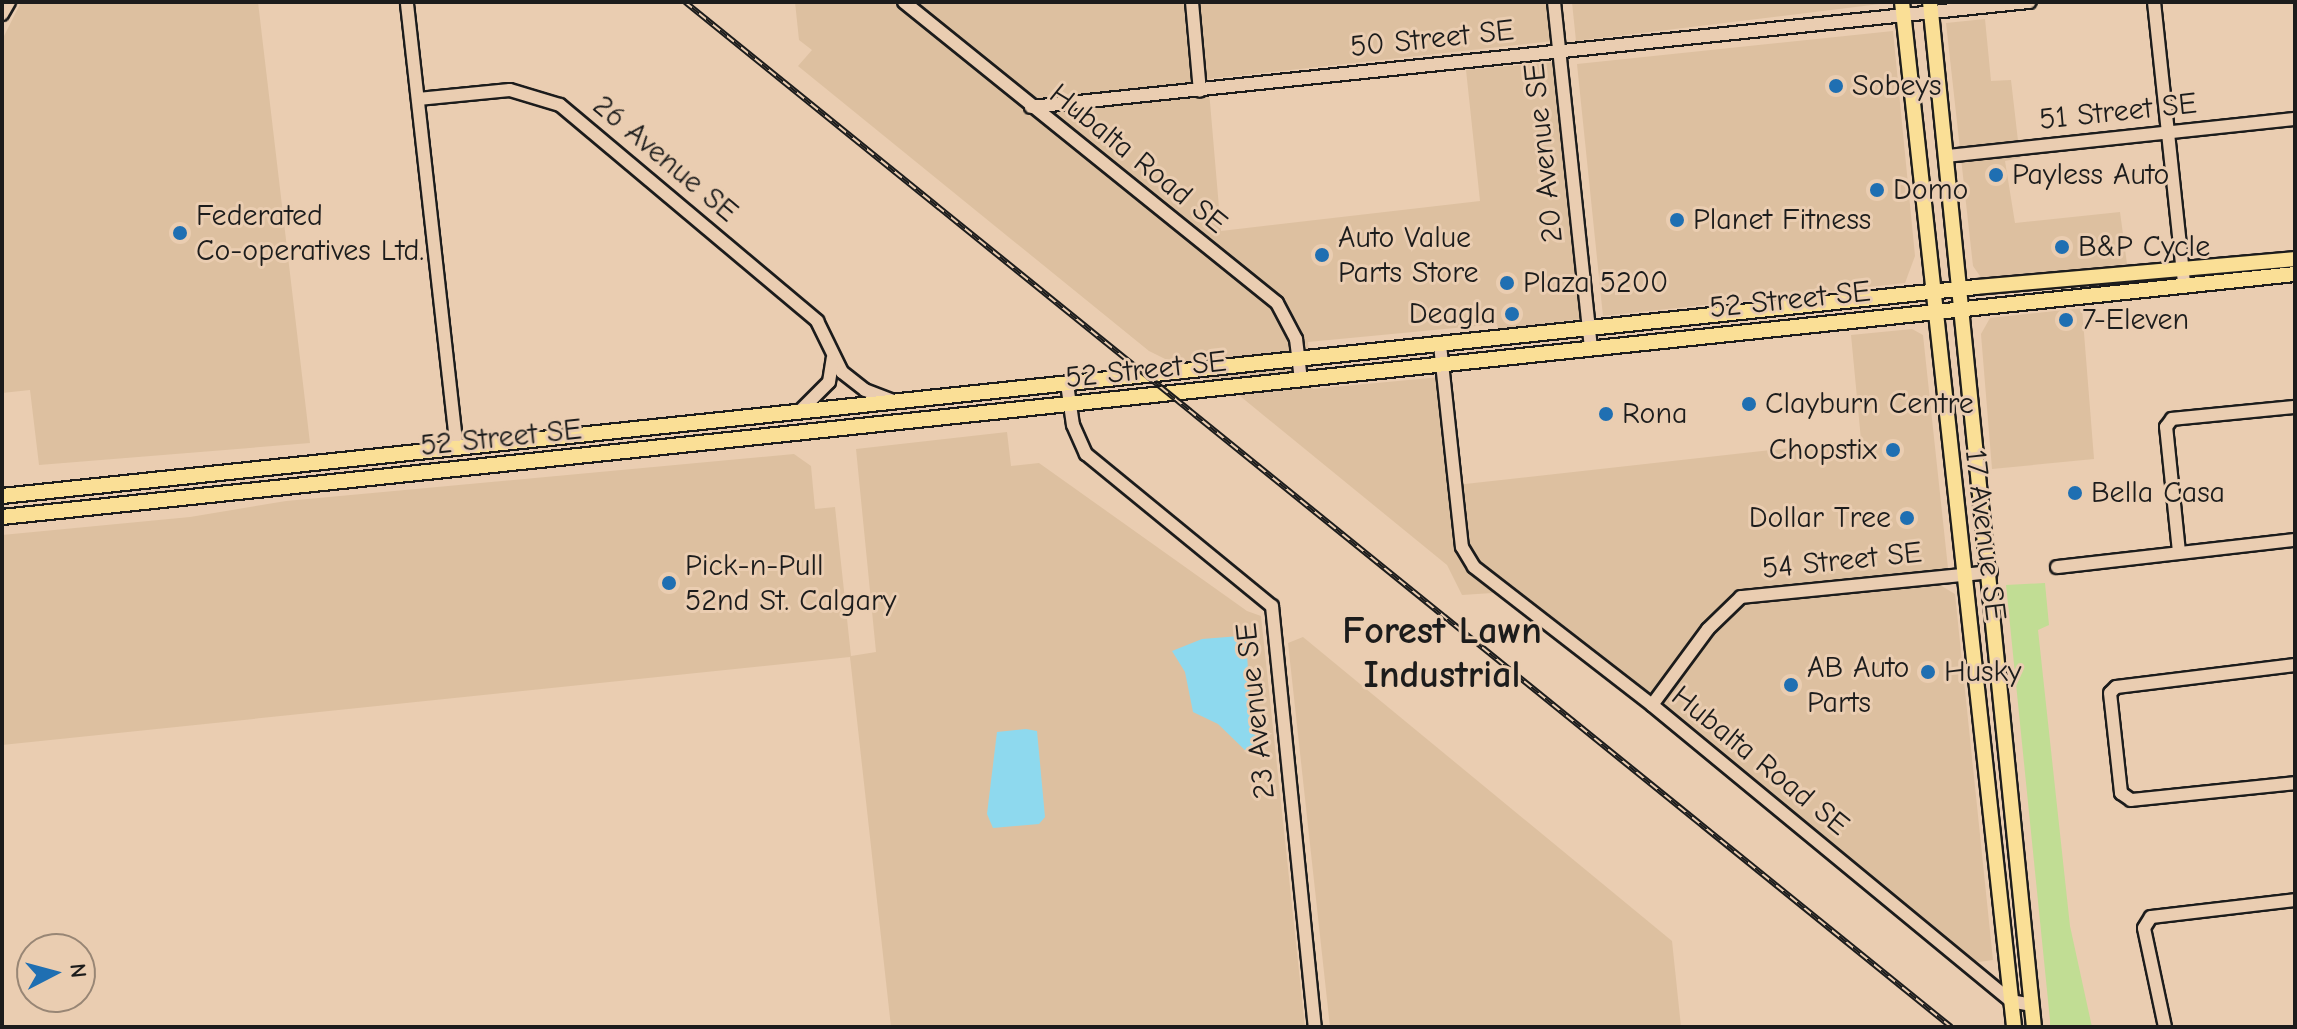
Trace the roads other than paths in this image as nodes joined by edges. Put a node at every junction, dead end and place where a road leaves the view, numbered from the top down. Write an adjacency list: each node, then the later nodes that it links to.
1 (9, 2): 10 (street)
2 (904, 2): 14 (street, Hubalta Road SE)
3 (1192, 2): 12 (street)
4 (1554, 2): 11 (street, 20 Avenue SE)
5 (2029, 2): 8 (street, 50 Street SE)
6 (2154, 2): 16 (street)
7 (407, 4): 13 (street)
8 (1931, 7): 9 (street, 50 Street SE); 17 (main road, 17 Avenue SE)
9 (1902, 8): 11 (street, 50 Street SE); 22 (main road, 17 Avenue SE)
10 (2, 14)
11 (1559, 51): 12 (street, 50 Street SE); 25 (street, 20 Avenue SE)
12 (1200, 91): 14 (street, 50 Street SE)
13 (418, 99): 28 (street, 26 Avenue SE); 37 (street)
14 (1031, 107): 29 (street, Hubalta Road SE)
15 (2295, 119): 16 (street, 51 Street SE)
16 (2168, 132): 17 (street, 51 Street SE); 20 (street)
17 (1947, 156): 21 (main road, 17 Avenue SE)
18 (2295, 259): 20 (main road, 52 Street SE)
19 (2295, 274): 20 (main road, 52 Street SE)
20 (2183, 278): 21 (main road, 52 Street SE); 23 (main road, 52 Street SE)
21 (1962, 289): 22 (main road, 52 Street SE); 23 (main road, 17 Avenue SE)
22 (1932, 292): 24 (main road, 17 Avenue SE); 25 (main road, 52 Street SE)
23 (1963, 308): 24 (main road, 52 Street SE); 43 (main road, 17 Avenue SE)
24 (1934, 311): 27 (main road, 52 Street SE); 44 (main road, 17 Avenue SE)
25 (1589, 329): 26 (main road, 52 Street SE); 27 (street, 20 Avenue SE)
26 (1440, 345): 29 (main road, 52 Street SE); 30 (street)
27 (1591, 347): 30 (main road, 52 Street SE)
28 (833, 358): 33 (street); 36 (street)
29 (1299, 360): 31 (street, Hubalta Road SE); 32 (main road, 52 Street SE)
30 (1443, 366): 31 (main road, 52 Street SE); 46 (street, Hubalta Road SE)
31 (1301, 380): 34 (main road, 52 Street SE)
32 (1067, 384): 33 (main road, 52 Street SE); 34 (street, 23 Avenue SE)
33 (895, 402): 36 (main road, 52 Street SE)
34 (1070, 405): 39 (main road, 52 Street SE); 51 (street, 23 Avenue SE)
35 (2295, 407): 41 (street)
36 (799, 412): 37 (main road, 52 Street SE)
37 (457, 448): 38 (main road, 52 Street SE)
38 (2, 496)
39 (2, 517)
40 (2295, 540): 41 (street)
41 (2179, 552): 42 (street)
42 (2057, 567)
43 (1991, 572): 44 (street, 54 Street SE); 50 (main road, 17 Avenue SE)
44 (1965, 574): 46 (street, 54 Street SE); 49 (main road, 17 Avenue SE)
45 (2295, 665): 47 (street)
46 (1652, 705): 49 (street, Hubalta Road SE)
47 (2295, 783)
48 (2295, 900): 54 (street)
49 (2011, 1001): 50 (street, Hubalta Road SE); 52 (main road, 17 Avenue SE)
50 (2032, 1005): 53 (main road, 17 Avenue SE)
51 (1315, 1027)
52 (2014, 1027)
53 (2034, 1027)
54 (2165, 1027)

